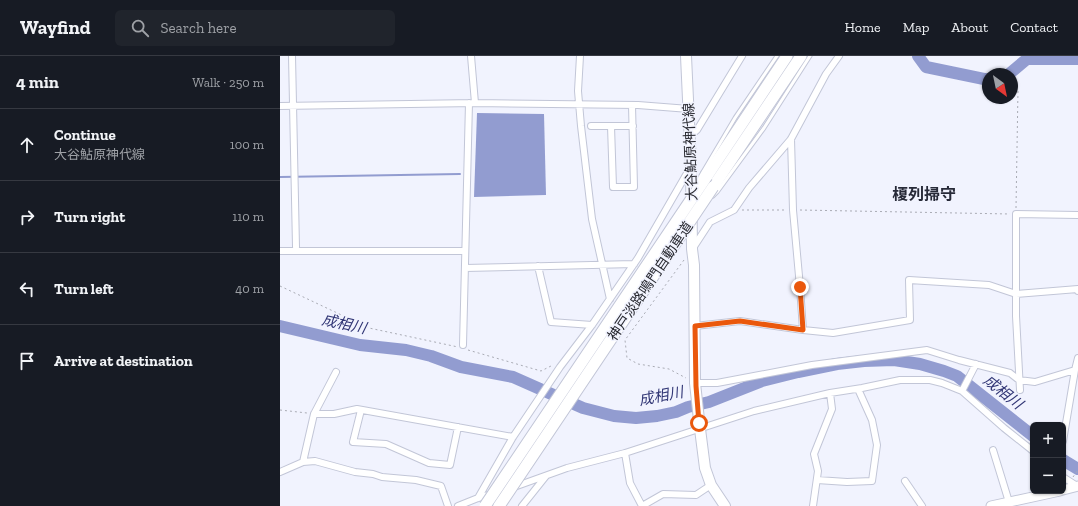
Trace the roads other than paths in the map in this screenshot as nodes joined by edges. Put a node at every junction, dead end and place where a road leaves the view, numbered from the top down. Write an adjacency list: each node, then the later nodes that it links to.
1 (292, 56): 15 (street)
2 (471, 56): 11 (street)
3 (580, 56): 12 (street)
4 (686, 56): 16 (main road, 大谷鮎原神代線)
5 (742, 56): 20 (street)
6 (777, 56): 23 (lane)
7 (787, 56): 23 (highway, 神戸淡路鳴門自動車道)
8 (801, 56): 24 (highway, 神戸淡路鳴門自動車道)
9 (810, 56): 24 (lane)
10 (838, 56): 21 (street)
11 (472, 103): 12 (street); 15 (street); 29 (street)
12 (579, 104): 13 (street); 31 (street)
13 (632, 105): 16 (street); 19 (street)
14 (280, 106): 15 (street)
15 (294, 106): 26 (street)
16 (689, 109): 20 (main road, 大谷鮎原神代線)
17 (591, 126): 18 (street)
18 (611, 126): 19 (street); 19 (street)
19 (633, 126)
20 (690, 136): 22 (main road, 大谷鮎原神代線)
21 (791, 139): 27 (street); 39 (street)
22 (691, 165): 27 (main road, 大谷鮎原神代線); 30 (street)
23 (705, 174): 70 (highway, 神戸淡路鳴門自動車道, bridge)
24 (715, 189): 74 (highway, 神戸淡路鳴門自動車道, bridge)
25 (1078, 215): 35 (street)
26 (296, 246)
27 (692, 249): 38 (main road, 大谷鮎原神代線)
28 (280, 251): 29 (street)
29 (465, 251): 33 (street)
30 (634, 264): 31 (street); 36 (street)
31 (602, 265): 32 (street); 36 (street)
32 (538, 266): 33 (street); 37 (street)
33 (465, 268): 40 (street)
34 (1078, 290): 35 (street)
35 (1016, 294): 39 (street); 45 (street)
36 (610, 299): 37 (street)
37 (592, 325): 56 (street)
38 (695, 326): 39 (street); 46 (main road, 大谷鮎原神代線)
39 (803, 330)
40 (462, 347)
41 (1078, 361): 43 (street)
42 (976, 364): 45 (street); 46 (street); 49 (street)
43 (1074, 370): 45 (street); 53 (street)
44 (336, 372): 52 (street)
45 (1019, 380): 48 (street)
46 (696, 385): 54 (main road, 大谷鮎原神代線)
47 (858, 389): 49 (street); 50 (street); 64 (street)
48 (1020, 390)
49 (962, 391): 57 (street)
50 (830, 393): 54 (street); 64 (street)
51 (361, 410): 52 (street); 55 (street); 55 (street)
52 (314, 414): 60 (street)
53 (1066, 422)
54 (699, 426): 59 (street); 66 (main road, 大谷鮎原神代線)
55 (458, 427): 56 (street)
56 (512, 437): 70 (street)
57 (1030, 449)
58 (994, 450): 71 (street)
59 (625, 453): 62 (street); 76 (street)
60 (303, 462): 61 (street); 72 (street)
61 (280, 472)
62 (546, 476): 70 (street); 75 (street)
63 (1066, 478): 67 (street)
64 (817, 480): 78 (street)
65 (905, 481): 79 (street)
66 (711, 485): 76 (street); 77 (main road, 大谷鮎原神代線)
67 (1077, 486): 68 (main road)
68 (1066, 490)
69 (1048, 494): 71 (main road)
70 (481, 502): 73 (street)
71 (1009, 502): 80 (main road)
72 (448, 506)
73 (458, 506)
74 (498, 506)
75 (522, 506)
76 (642, 506)
77 (725, 506)
78 (813, 506)
79 (922, 506)
80 (991, 506)

